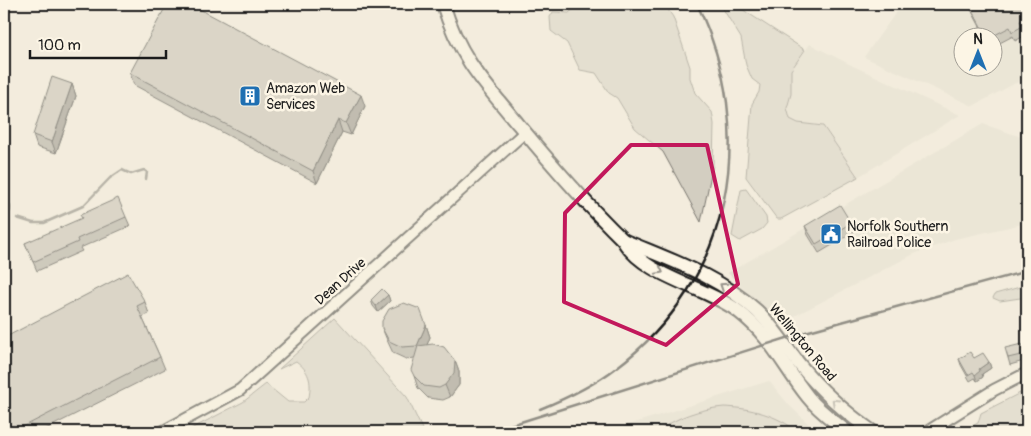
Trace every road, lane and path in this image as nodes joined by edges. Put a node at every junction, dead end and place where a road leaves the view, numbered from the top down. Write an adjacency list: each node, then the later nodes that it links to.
1 (443, 4): 2 (main road, Wellington Road)
2 (525, 132): 3 (main road, Wellington Road); 5 (street, Dean Drive)
3 (624, 240): 6 (main road, Wellington Road, one-way to 6); 7 (main road, Wellington Road, one-way to 3)
4 (1027, 373): 8 (street)
5 (162, 432)
6 (847, 432)
7 (873, 432)
8 (927, 432)

